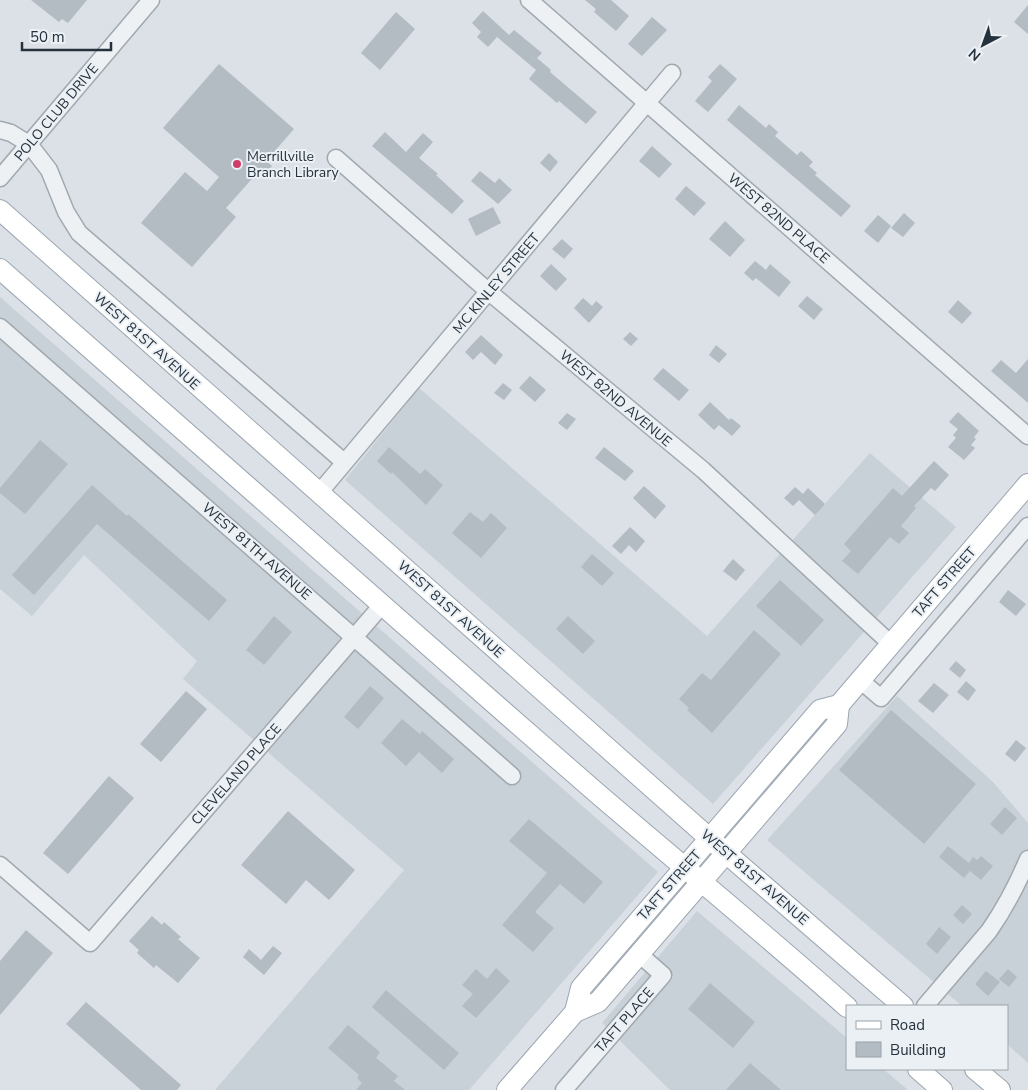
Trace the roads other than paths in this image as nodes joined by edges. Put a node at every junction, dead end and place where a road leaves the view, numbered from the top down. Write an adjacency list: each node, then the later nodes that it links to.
1 (151, 0): 6 (street, POLO CLUB DRIVE)
2 (529, 0): 4 (street, WEST 82ND PLACE)
3 (672, 73): 4 (street, MC KINLEY STREET)
4 (646, 102): 11 (street, MC KINLEY STREET); 13 (street, WEST 82ND PLACE)
5 (0, 130): 6 (street)
6 (29, 144): 8 (street, POLO CLUB DRIVE); 14 (street)
7 (336, 158): 11 (street, WEST 82ND AVENUE)
8 (0, 178)
9 (0, 210): 16 (main road, WEST 81ST AVENUE)
10 (0, 269): 18 (main road)
11 (489, 292): 14 (street, MC KINLEY STREET); 20 (street, WEST 82ND AVENUE)
12 (0, 327): 19 (street, WEST 81TH AVENUE)
13 (1028, 436)
14 (344, 462): 16 (street, MC KINLEY STREET)
15 (1028, 484): 20 (main road, TAFT STREET)
16 (319, 493): 24 (main road, WEST 81ST AVENUE)
17 (1028, 526): 21 (street, TAFT STREET)
18 (382, 605): 19 (street, CLEVELAND PLACE); 28 (main road)
19 (355, 637): 23 (street, WEST 81TH AVENUE); 27 (street, CLEVELAND PLACE)
20 (891, 644): 21 (main road, TAFT STREET)
21 (860, 680): 22 (main road, TAFT STREET)
22 (839, 705): 24 (main road, TAFT STREET); 25 (main road, TAFT STREET)
23 (512, 776)
24 (710, 839): 25 (main road, WEST 81ST AVENUE); 28 (main road, TAFT STREET)
25 (726, 853): 29 (main road, TAFT STREET); 31 (main road, WEST 81ST AVENUE)
26 (1028, 859): 32 (street)
27 (0, 865)
28 (684, 868): 29 (main road); 34 (main road, TAFT STREET)
29 (701, 882): 30 (main road, TAFT STREET); 33 (main road)
30 (639, 954): 34 (main road, TAFT STREET); 38 (street, TAFT PLACE)
31 (902, 1005)
32 (926, 1005)
33 (846, 1006)
34 (575, 1012): 37 (main road, TAFT STREET)
35 (919, 1070): 39 (main road)
36 (976, 1070): 40 (main road)
37 (507, 1090)
38 (564, 1090)
39 (942, 1090)
40 (1000, 1090)

